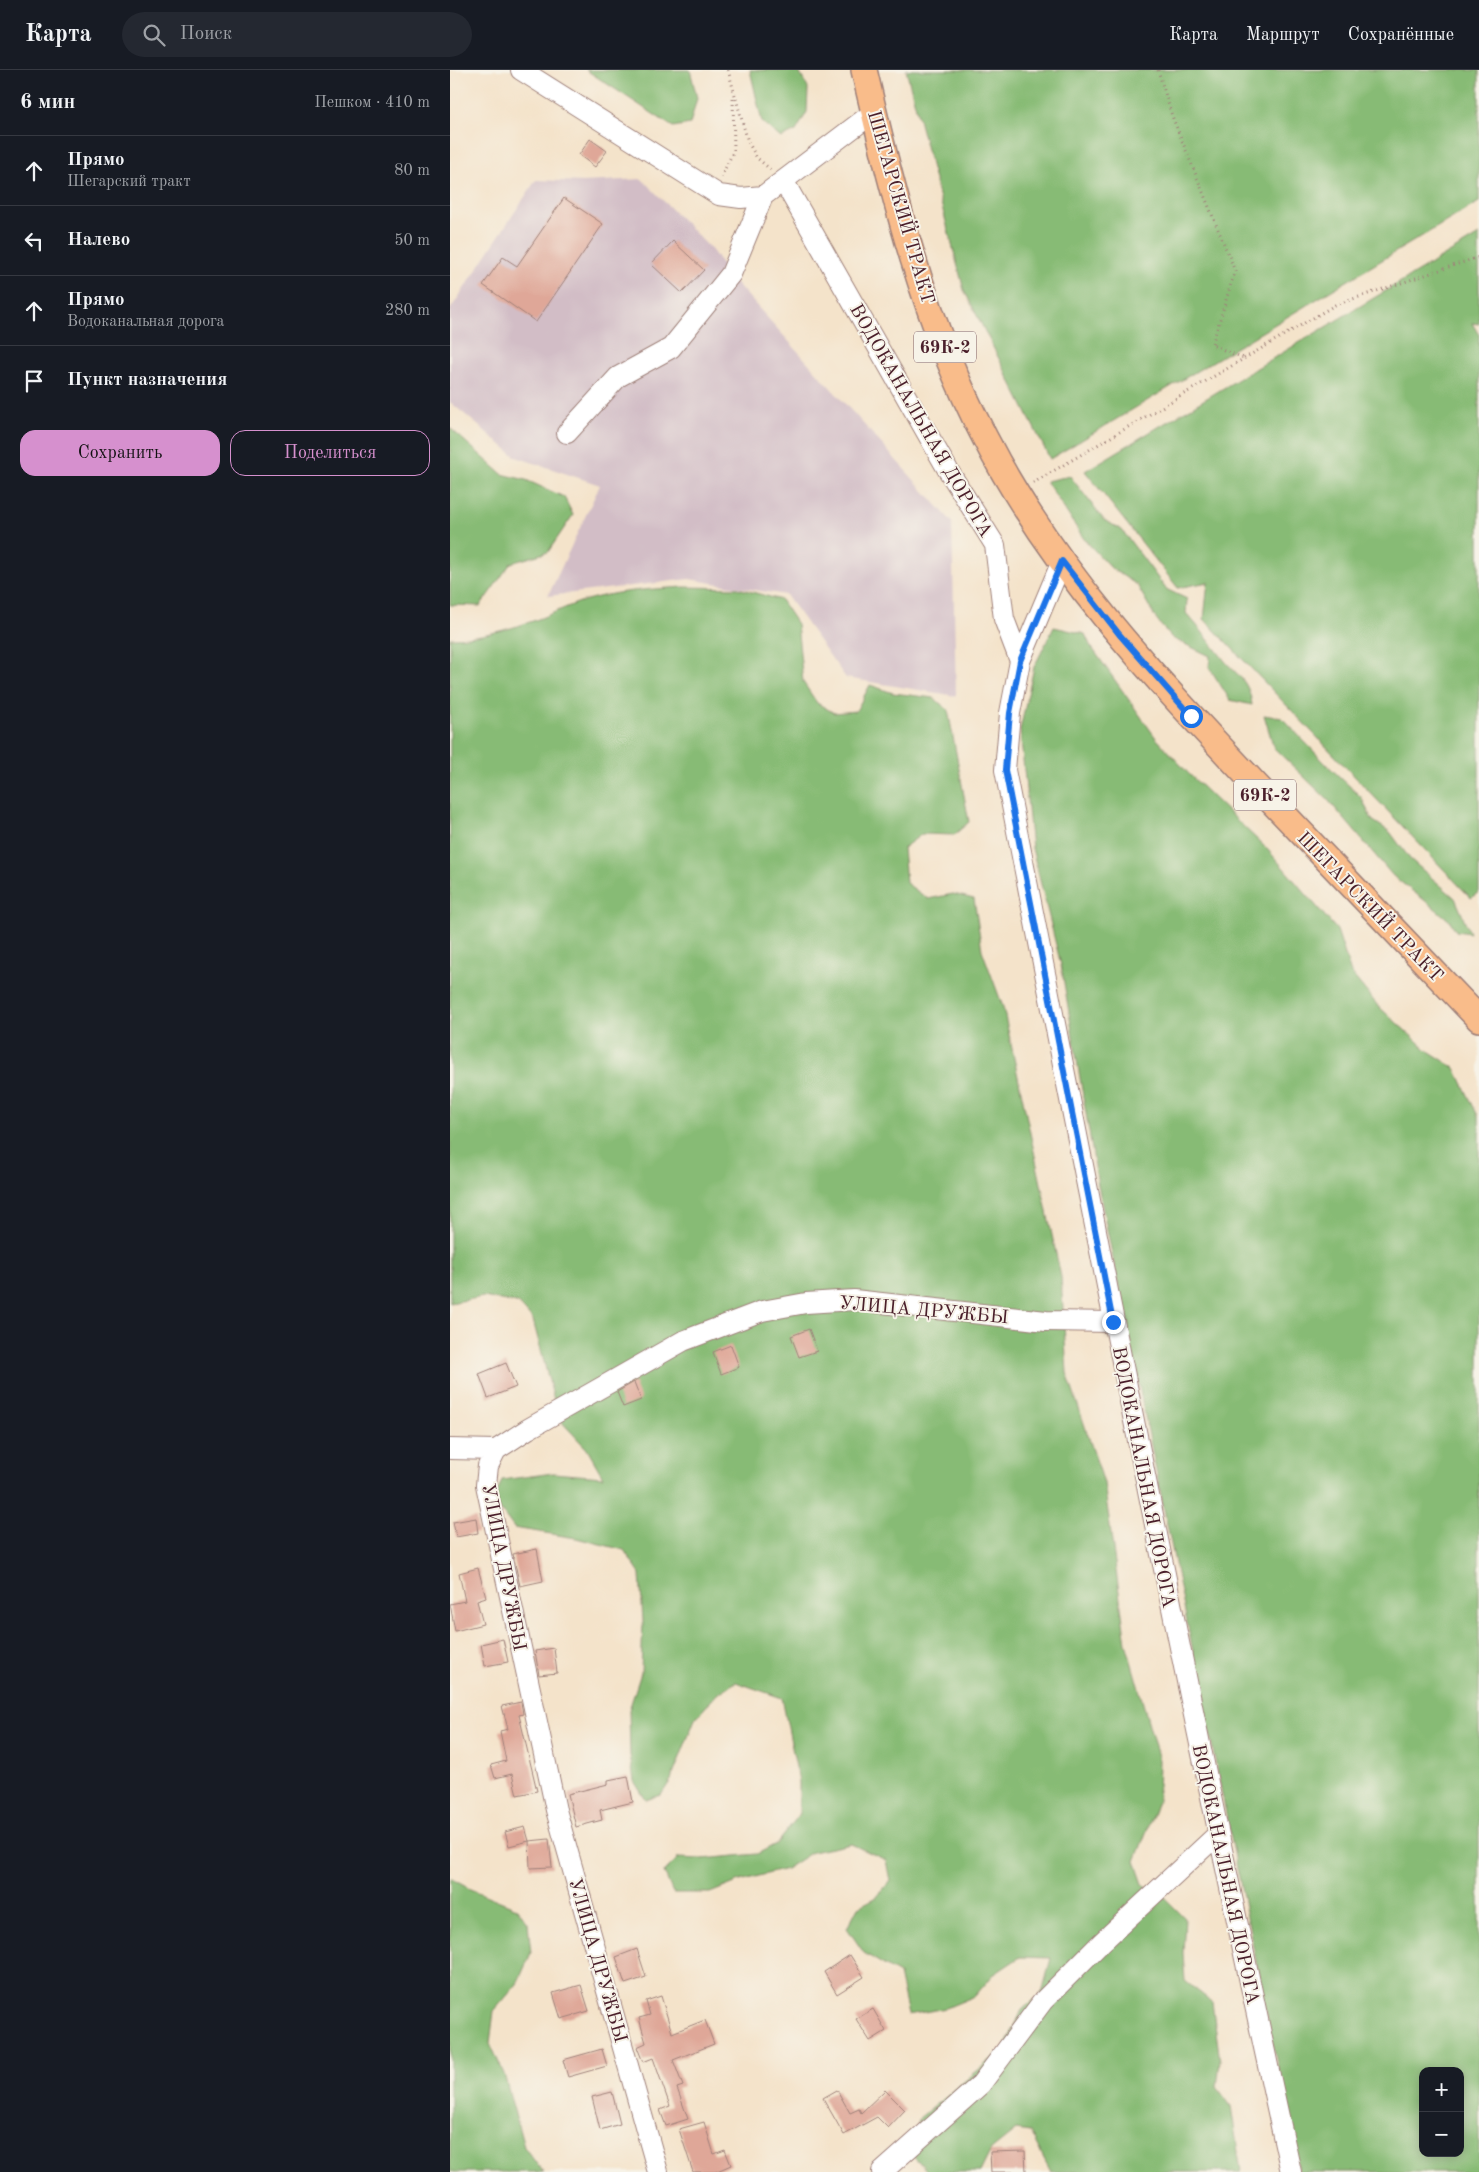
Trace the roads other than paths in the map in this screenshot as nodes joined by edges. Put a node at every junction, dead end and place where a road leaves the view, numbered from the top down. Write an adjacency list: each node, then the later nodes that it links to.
1 (521, 70): 5 (street)
2 (864, 70): 3 (main road, ШЕГАРСКИЙ ТРАКТ / 69К-2)
3 (874, 112): 4 (street); 7 (main road, ШЕГАРСКИЙ ТРАКТ / 69К-2)
4 (784, 182): 5 (street); 8 (street, ВОДОКАНАЛЬНАЯ ДОРОГА)
5 (763, 196): 6 (street)
6 (567, 433)
7 (1062, 561): 8 (street); 9 (main road, ШЕГАРСКИЙ ТРАКТ / 69К-2)
8 (1020, 661): 10 (street, ВОДОКАНАЛЬНАЯ ДОРОГА)
9 (1479, 1019)
10 (1113, 1322): 12 (street, УЛИЦА ДРУЖБЫ); 13 (street, ВОДОКАНАЛЬНАЯ ДОРОГА)
11 (450, 1449): 12 (street)
12 (496, 1450): 14 (street, УЛИЦА ДРУЖБЫ)
13 (1217, 1835): 15 (street); 16 (street, ВОДОКАНАЛЬНАЯ ДОРОГА)
14 (658, 2172)
15 (882, 2172)
16 (1291, 2172)

